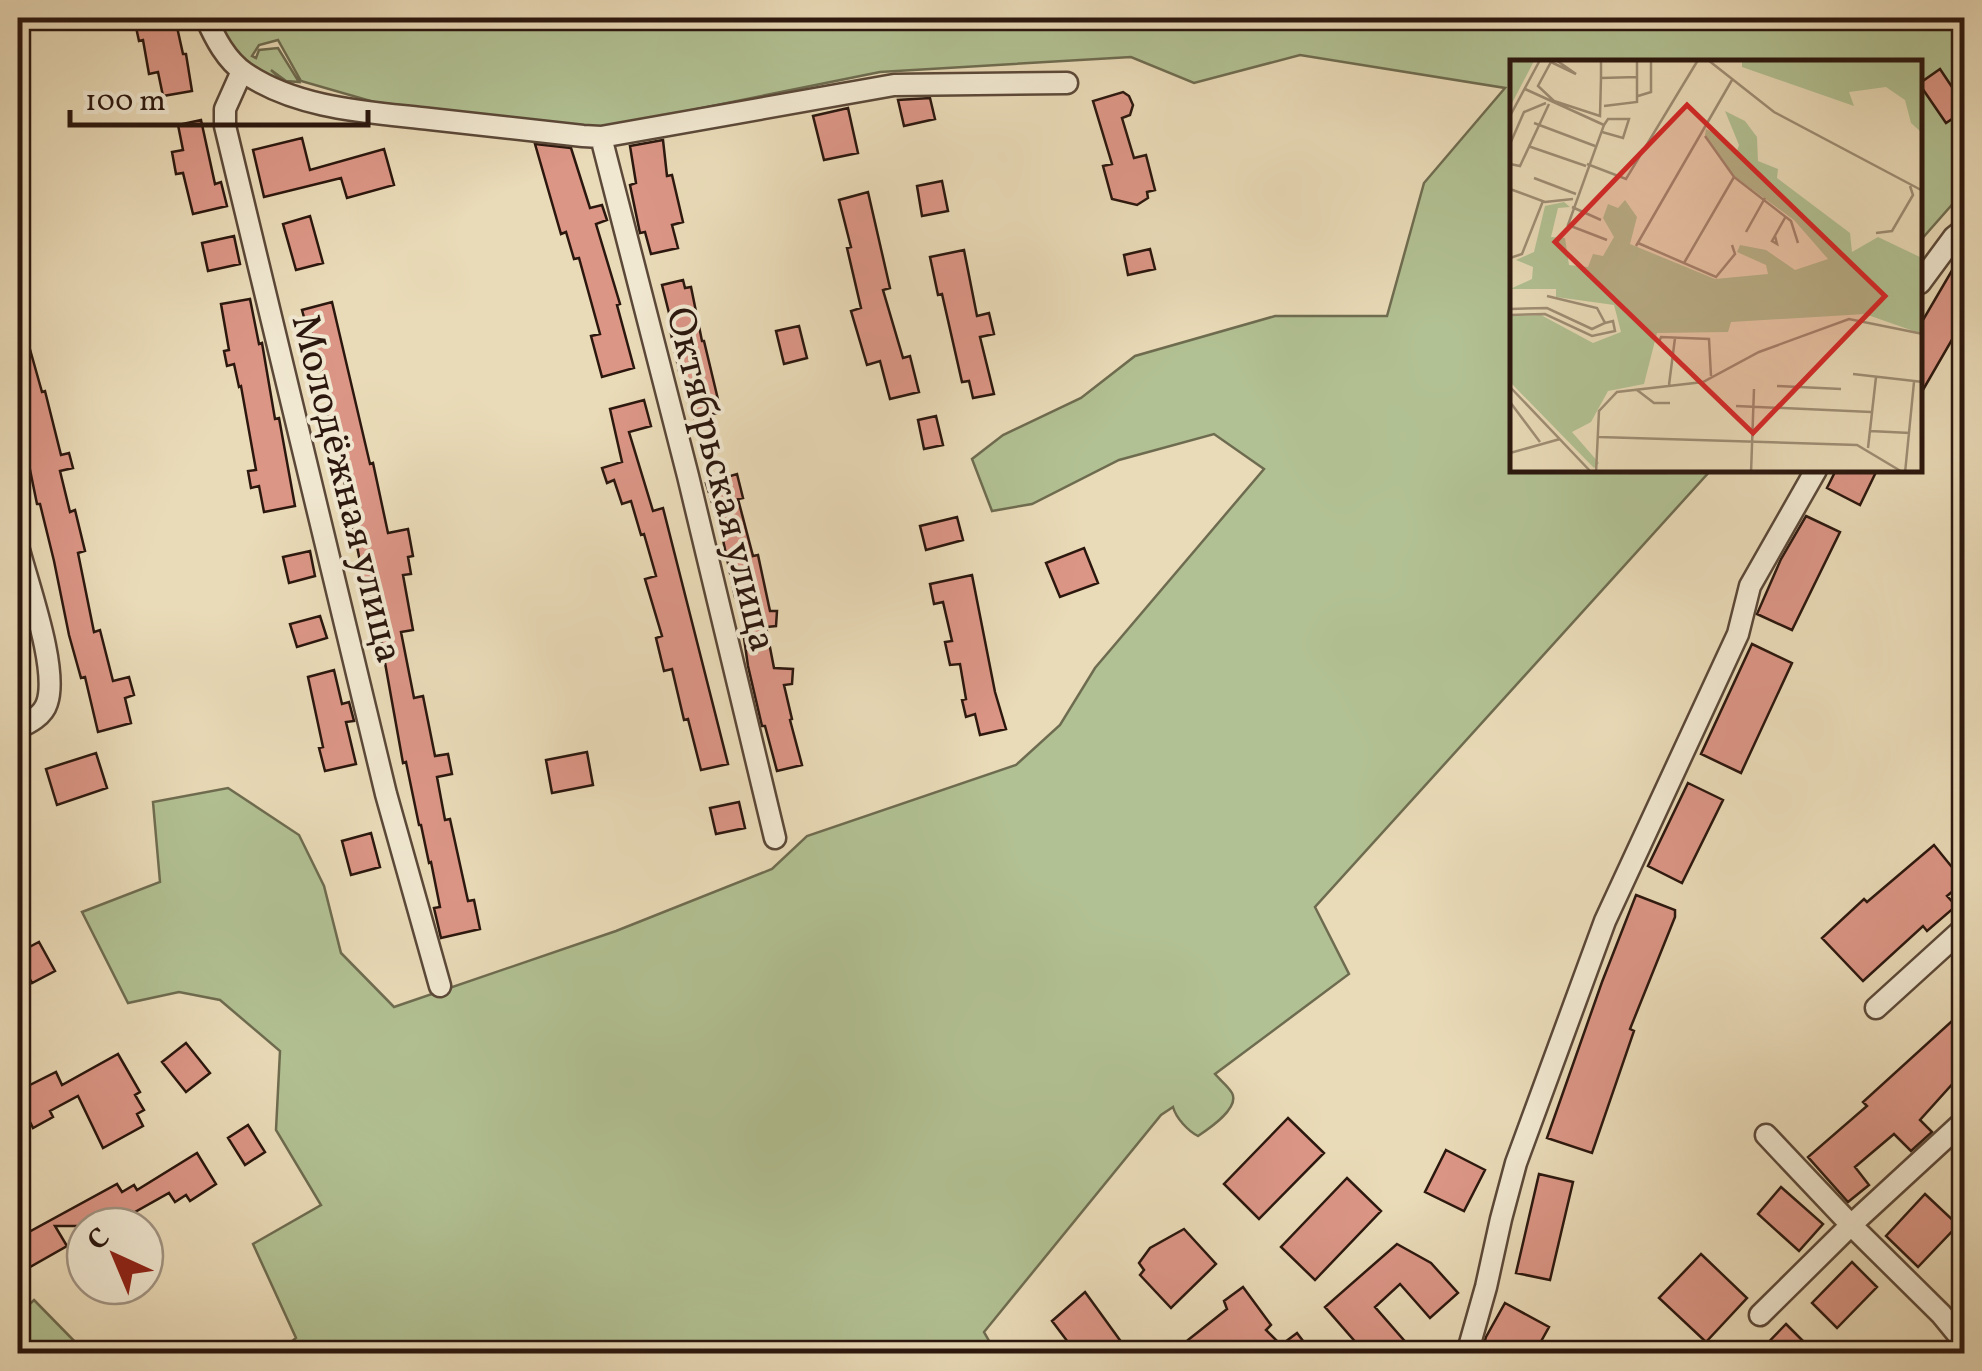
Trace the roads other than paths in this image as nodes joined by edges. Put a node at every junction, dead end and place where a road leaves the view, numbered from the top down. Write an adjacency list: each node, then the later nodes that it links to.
1 (206, 18): 2 (street)
2 (242, 70): 4 (street); 12 (street, Молодёжная улица)
3 (1066, 83): 4 (street)
4 (602, 137): 10 (street, Октябрьская улица)
5 (1964, 229): 6 (street)
6 (1922, 280)
7 (1815, 472): 19 (street)
8 (18, 546): 9 (street)
9 (18, 728)
10 (775, 838)
11 (1964, 928): 13 (street)
12 (440, 986)
13 (1876, 1008)
14 (1964, 1122): 16 (street)
15 (1766, 1135): 16 (street)
16 (1851, 1225): 17 (street); 18 (street)
17 (1760, 1315)
18 (1964, 1342)
19 (1467, 1354)

